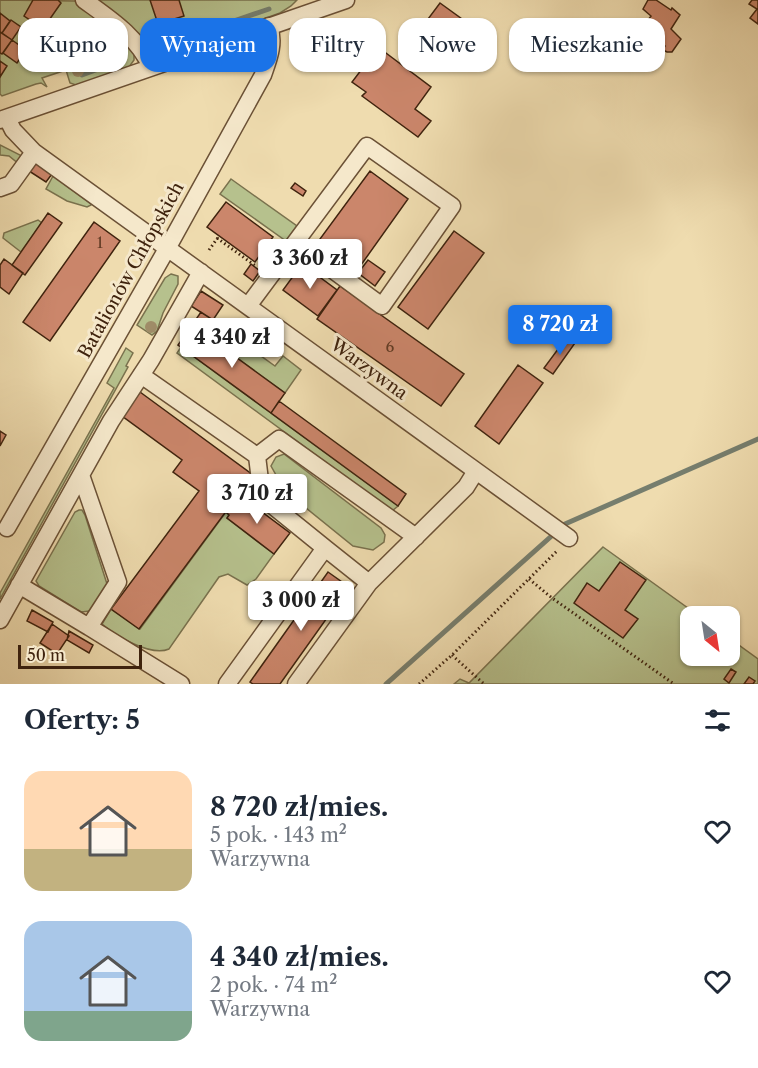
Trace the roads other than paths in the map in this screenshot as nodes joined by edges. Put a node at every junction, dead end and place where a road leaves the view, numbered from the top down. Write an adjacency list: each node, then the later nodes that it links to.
1 (84, 0): 5 (street)
2 (346, 0): 3 (street)
3 (312, 5): 4 (street)
4 (277, 22)
5 (140, 47)
6 (140, 71): 8 (street)
7 (264, 72): 12 (street, Batalionów Chłopskich)
8 (4, 119): 9 (street, Warzywna)
9 (34, 152): 10 (street); 12 (street, Warzywna)
10 (0, 188)
11 (296, 243): 11 (street); 14 (street)
12 (168, 247): 13 (street, Warzywna); 19 (street, Batalionów Chłopskich)
13 (201, 272): 14 (street, Warzywna); 15 (street)
14 (248, 306): 17 (street, Warzywna)
15 (141, 375): 16 (street); 18 (street)
16 (257, 456): 21 (street); 22 (street)
17 (476, 471): 20 (street, Warzywna); 21 (street)
18 (81, 475): 24 (street); 26 (street)
19 (7, 528)
20 (562, 533)
21 (416, 537): 23 (street)
22 (325, 548): 23 (street); 28 (street)
23 (369, 583): 29 (street)
24 (19, 585): 25 (street); 26 (street)
25 (0, 620)
26 (89, 627): 27 (street)
27 (181, 684)
28 (227, 684)
29 (296, 684)

